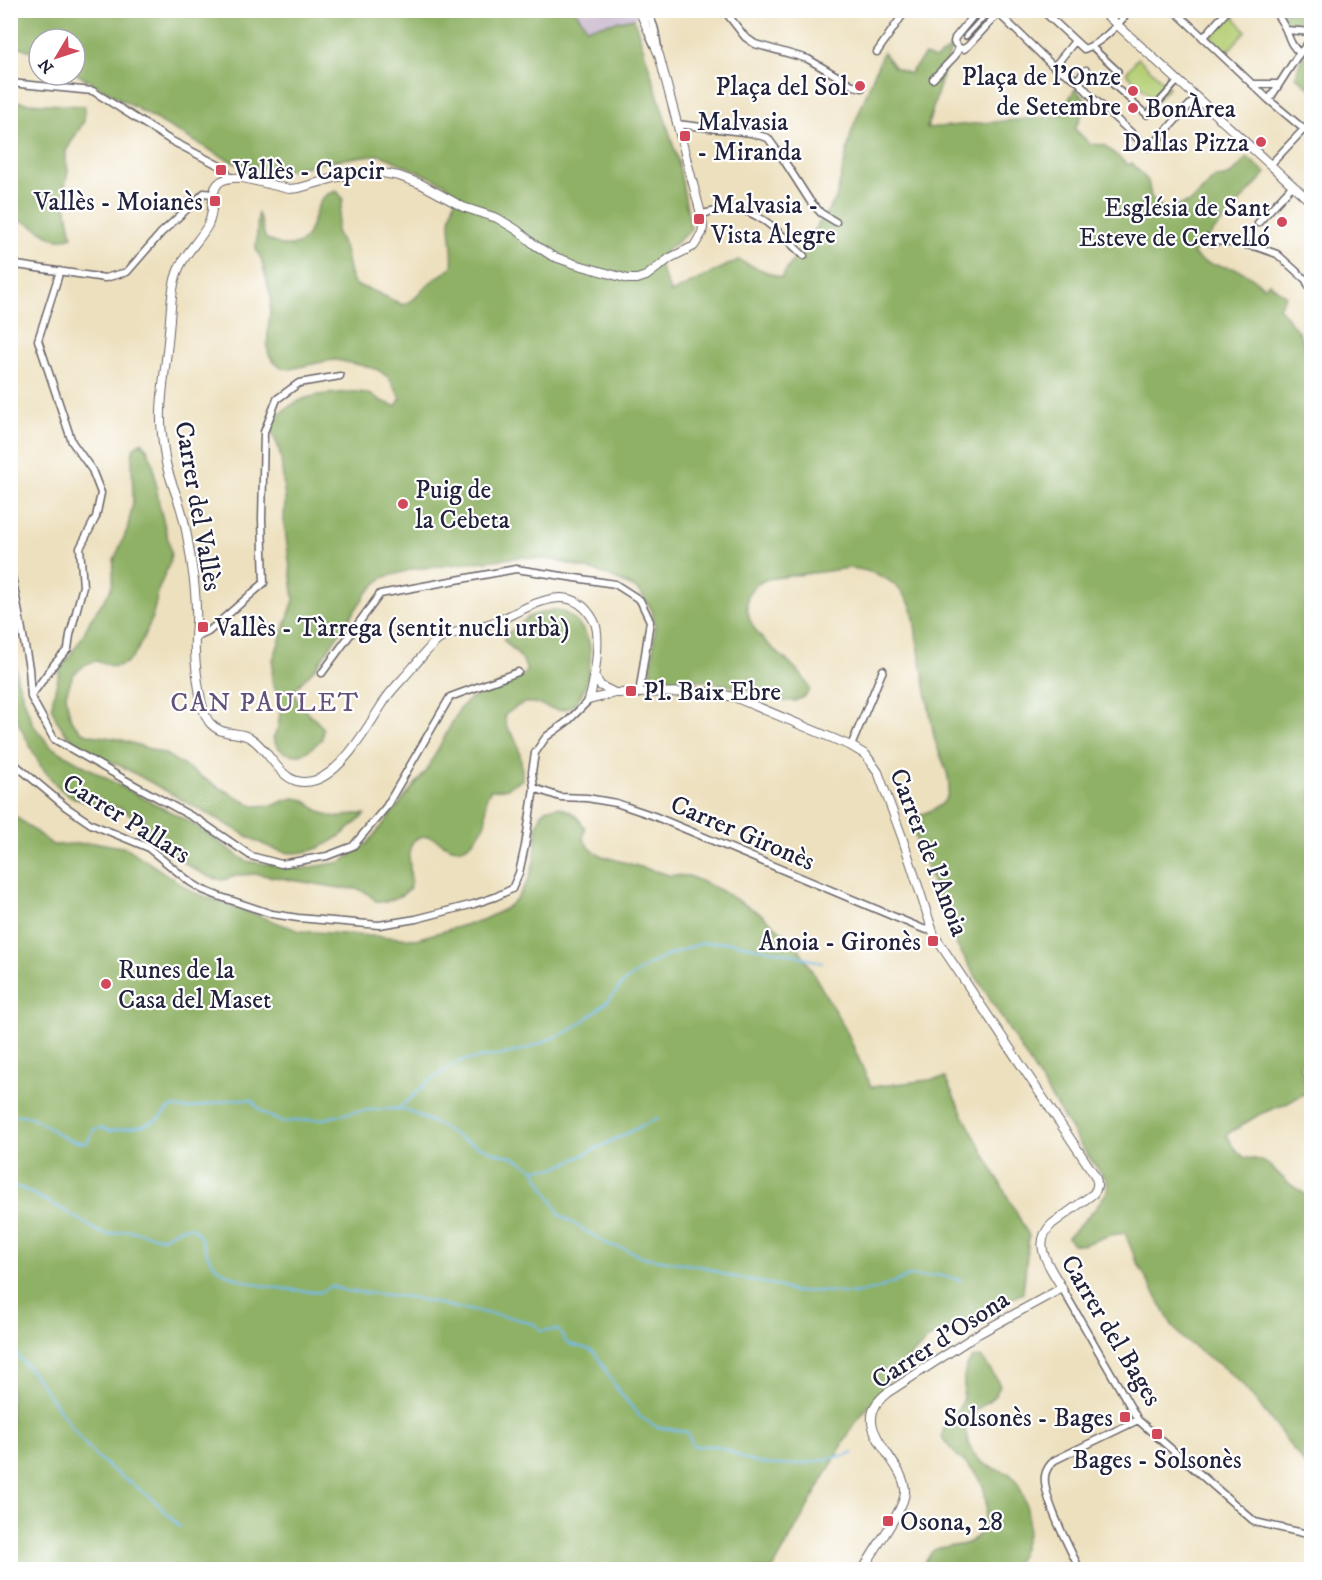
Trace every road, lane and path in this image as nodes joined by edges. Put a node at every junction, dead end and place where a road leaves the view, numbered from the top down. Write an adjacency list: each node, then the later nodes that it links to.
1 (641, 10): 13 (street); 25 (street)
2 (655, 10): 13 (street)
3 (724, 10): 34 (street)
4 (906, 10): 23 (street)
5 (978, 10): 22 (street)
6 (1042, 10): 19 (street)
7 (1101, 10): 14 (street)
8 (1130, 10): 14 (street)
9 (1174, 10): 18 (street)
10 (1228, 10): 18 (street)
11 (1274, 10): 15 (street)
12 (992, 12): 17 (street); 22 (street); 26 (street)
13 (652, 19): 25 (street)
14 (1117, 26): 21 (street); 30 (street)
15 (1286, 30): 16 (street); 24 (street)
16 (1309, 32): 20 (street)
17 (966, 36)
18 (1203, 39): 32 (street)
19 (1075, 41): 21 (street); 26 (street)
20 (1309, 41): 24 (street)
21 (1091, 46): 30 (street)
22 (959, 48): 28 (street)
23 (877, 52)
24 (1300, 53): 33 (street)
25 (659, 55): 37 (street)
26 (1053, 67): 29 (street)
27 (1086, 70): 29 (street)
28 (933, 79)
29 (1077, 80): 35 (street)
30 (1178, 81): 35 (street)
31 (10, 83): 41 (street)
32 (1252, 84): 33 (street); 36 (street)
33 (1279, 84): 36 (street)
34 (862, 88)
35 (1196, 98): 40 (street)
36 (1269, 100): 38 (street)
37 (677, 124): 45 (street); 46 (street)
38 (1304, 129): 39 (street); 40 (street)
39 (1311, 136)
40 (1270, 165): 42 (street)
41 (230, 178): 43 (street); 45 (street)
42 (1293, 185): 44 (street); 47 (street)
43 (213, 194): 51 (street); 55 (street, Carrer del Vallès)
44 (1311, 203)
45 (701, 214): 49 (street)
46 (836, 222)
47 (1258, 223)
48 (1207, 238): 52 (street)
49 (804, 256)
50 (10, 264): 51 (street)
51 (60, 271): 62 (street)
52 (1311, 293)
53 (340, 376): 55 (street)
54 (10, 565): 62 (street)
55 (195, 638): 59 (street, Carrer del Vallès)
56 (884, 670): 64 (street)
57 (518, 672): 62 (street)
58 (322, 673): 61 (street)
59 (594, 676): 60 (street); 63 (street, Carrer del Vallès)
60 (615, 693): 61 (street, Carrer de l'Anoia); 63 (street, Carrer de l'Anoia)
61 (639, 694): 64 (street, Carrer de l'Anoia)
62 (31, 697)
63 (589, 700): 66 (street, Carrer Pallars)
64 (851, 746): 67 (street, Carrer de l'Anoia)
65 (10, 757): 66 (street, Carrer Pallars)
66 (534, 788): 67 (street, Carrer Gironès)
67 (932, 929): 68 (street, Carrer de l'Anoia)
68 (1098, 1185): 69 (street, Carrer del Bages)
69 (1062, 1288): 70 (street, Carrer del Bages); 72 (street, Carrer d'Osona)
70 (1138, 1420): 71 (street, Carrer del Bages); 73 (street)
71 (1311, 1535)
72 (862, 1569)
73 (1080, 1569)

